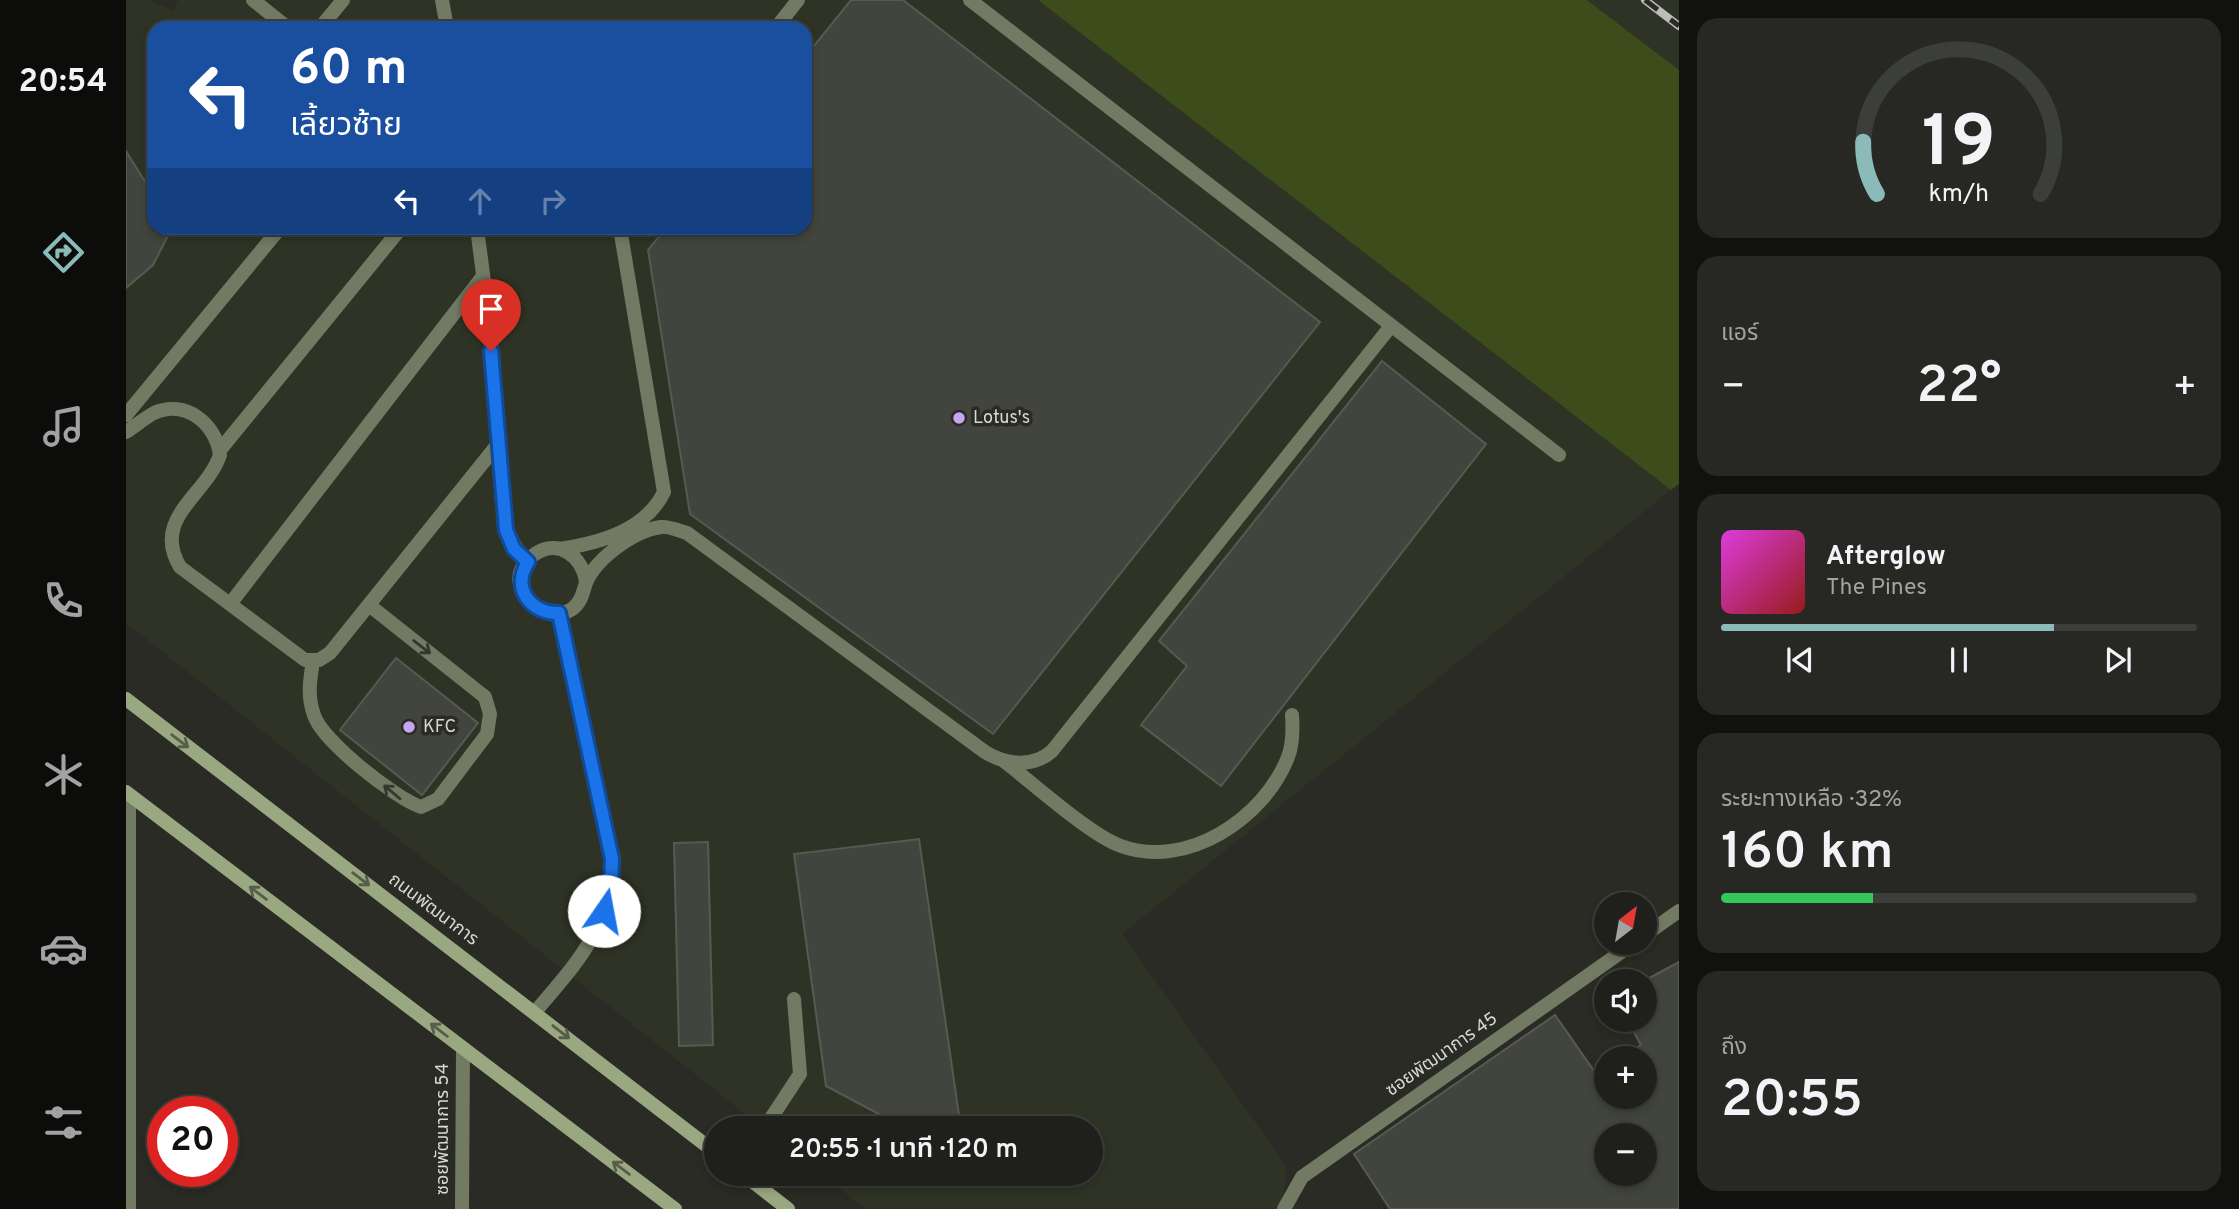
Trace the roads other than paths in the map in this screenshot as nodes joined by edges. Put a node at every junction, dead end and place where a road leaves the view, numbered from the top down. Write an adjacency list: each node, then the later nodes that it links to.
1 (253, 0): 6 (street)
2 (343, 0): 7 (street)
3 (442, 0): 8 (street)
4 (798, 0): 9 (street)
5 (970, 0): 15 (street)
6 (279, 21)
7 (326, 21)
8 (444, 21)
9 (782, 21)
10 (274, 235): 16 (street)
11 (395, 235): 19 (street)
12 (478, 235): 14 (street)
13 (622, 235): 21 (street)
14 (483, 276): 18 (street); 24 (street)
15 (1391, 326): 20 (street); 30 (street)
16 (126, 415)
17 (126, 432): 19 (street)
18 (498, 444): 22 (street); 25 (street)
19 (220, 450): 24 (street)
20 (1559, 455)
21 (560, 549): 22 (street); 23 (street)
22 (528, 562): 26 (street)
23 (586, 581): 26 (street); 30 (street)
24 (230, 604): 27 (street)
25 (369, 605): 27 (street); 27 (street, one-way to 27)
26 (559, 613): 36 (street)
27 (313, 661)
28 (126, 699): 36 (main road, ถนนพัฒนาการ, one-way to 36)
29 (1292, 715): 30 (street)
30 (1004, 762)
31 (128, 794): 37 (street); 38 (main road, one-way to 31)
32 (1679, 911): 33 (street)
33 (1657, 927)
34 (1615, 956): 46 (street, ซอยพัฒนาการ 45)
35 (794, 999): 39 (street)
36 (535, 1012): 40 (main road, ถนนพัฒนาการ, one-way to 40)
37 (127, 1045): 42 (street)
38 (463, 1049): 43 (street, ซอยพัฒนาการ 54); 44 (main road, one-way to 38)
39 (773, 1116)
40 (704, 1144)
41 (758, 1186): 45 (main road)
42 (129, 1209)
43 (462, 1209)
44 (675, 1209)
45 (788, 1209)
46 (1284, 1209)

